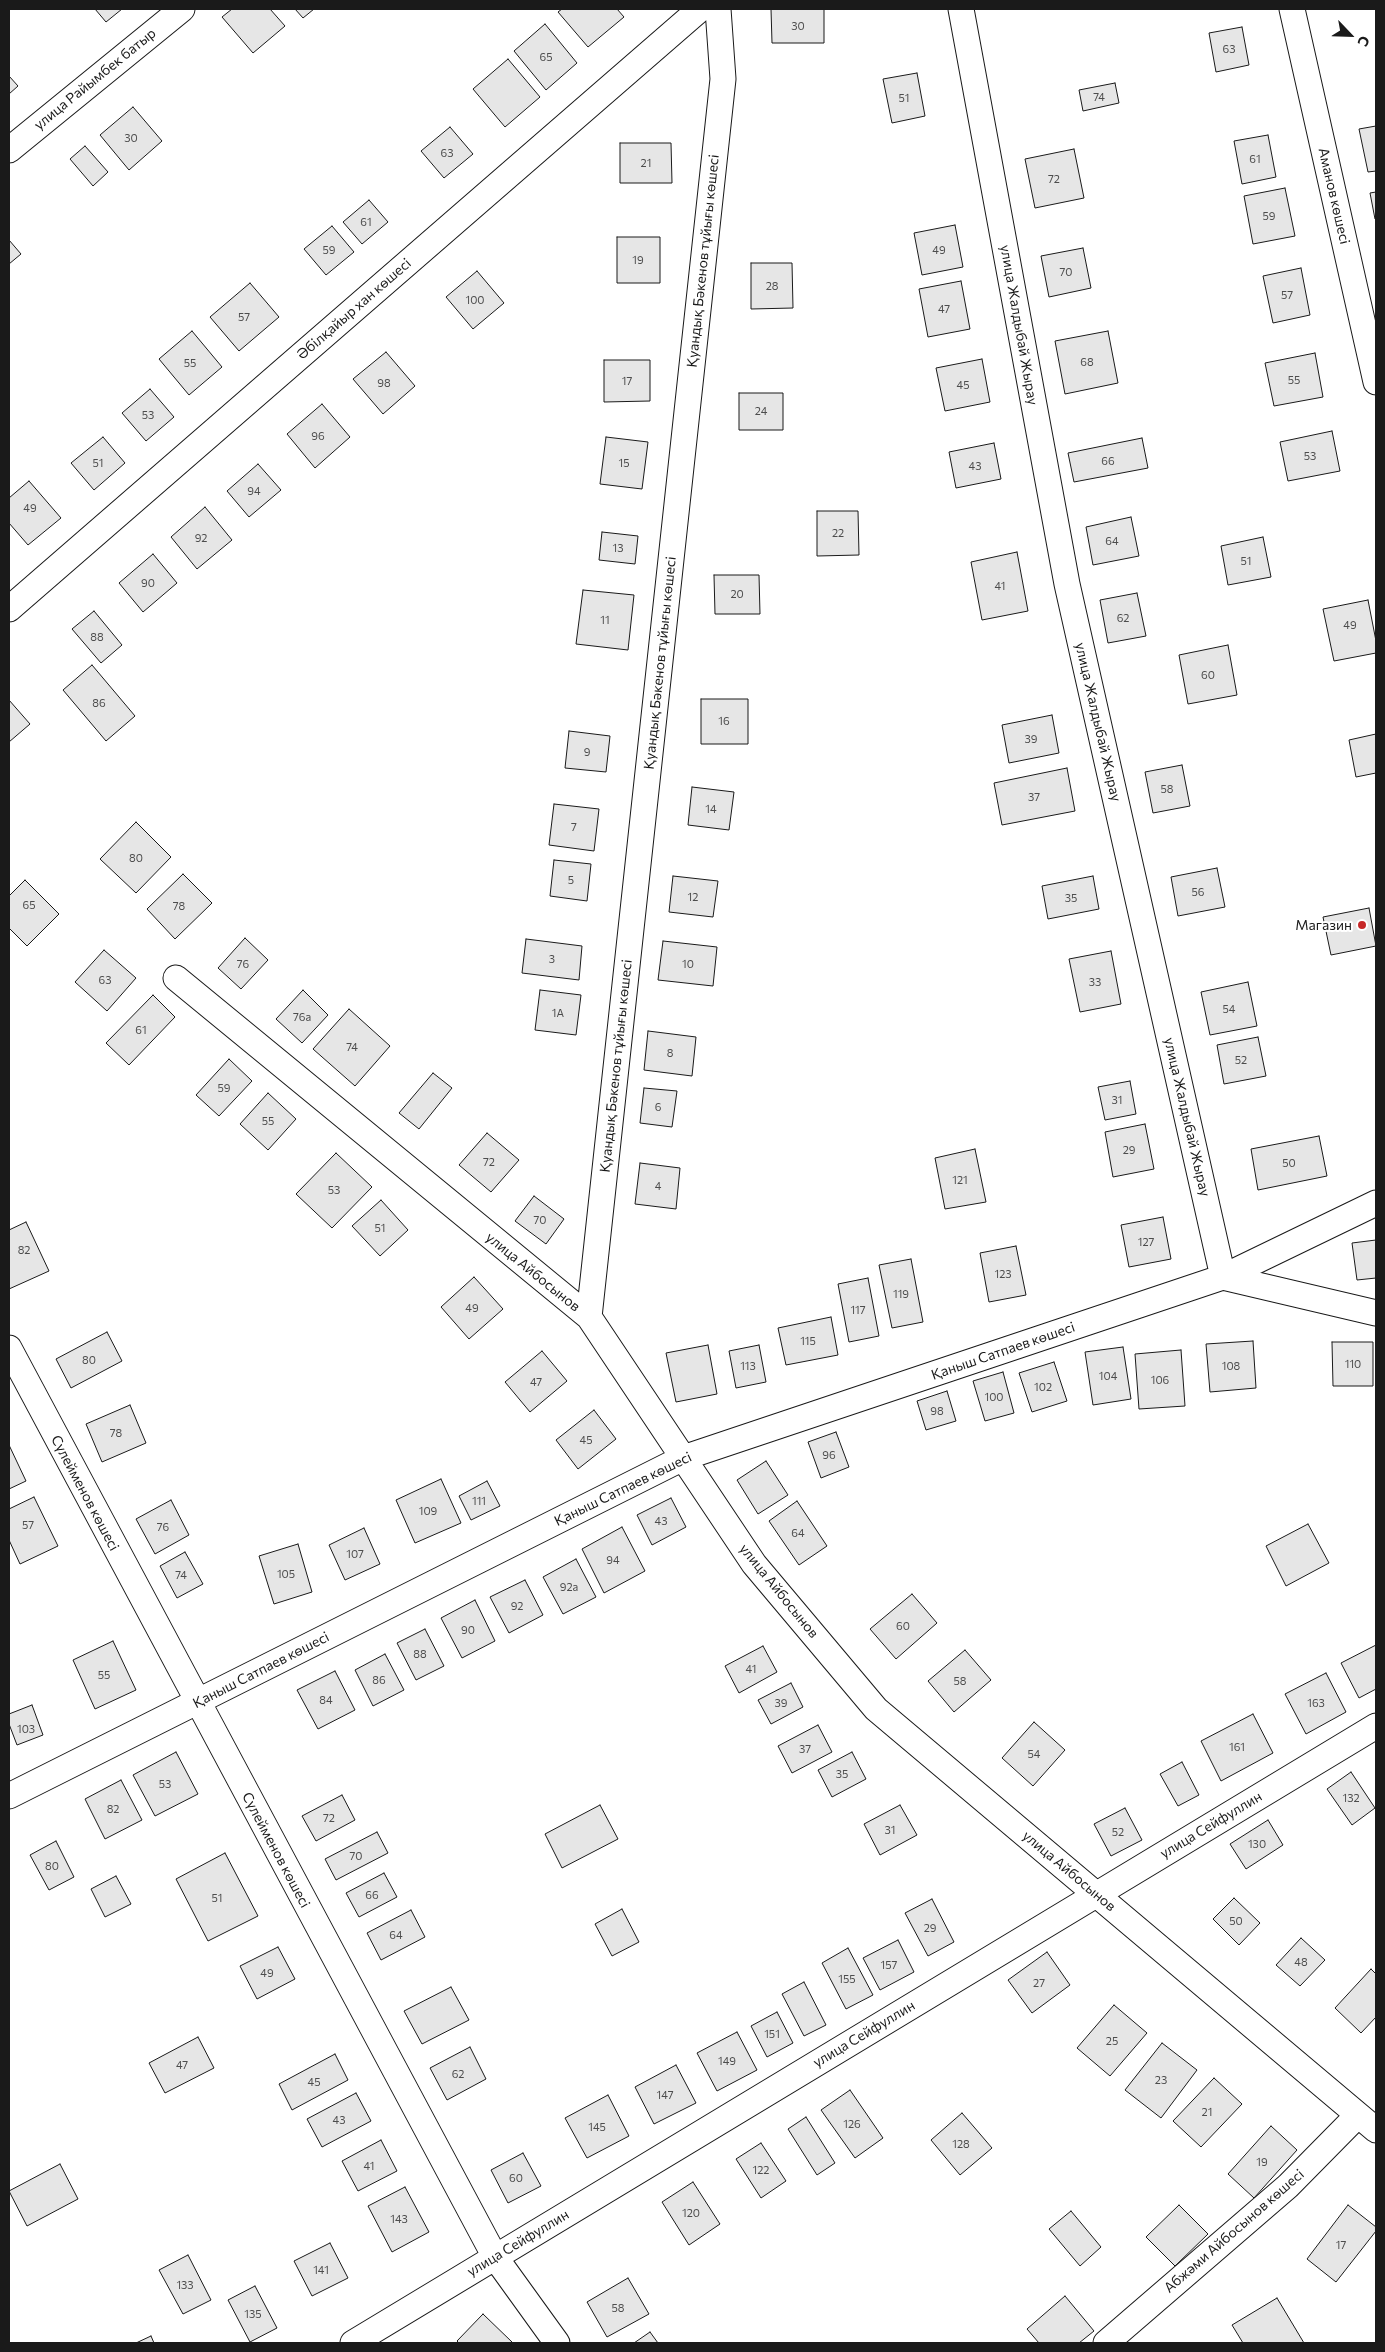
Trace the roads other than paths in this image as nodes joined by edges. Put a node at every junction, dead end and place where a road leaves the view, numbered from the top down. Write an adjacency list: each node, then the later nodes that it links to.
1 (182, 9): 6 (street, улица Райымбек батыр)
2 (700, 9): 8 (street, Әбілқайыр хан көшесі)
3 (718, 9): 13 (street, Қуандық Бәкенов тұйығы көшесі)
4 (961, 9): 11 (street, улица Жалдыбай Жырау)
5 (1292, 9): 7 (street, Аманов көшесі)
6 (9, 150)
7 (1376, 382)
8 (9, 609)
9 (176, 978): 13 (street, улица Айбосынов)
10 (1376, 1203): 11 (street, Қаныш Сатпаев көшесі)
11 (1223, 1277): 12 (street); 15 (street, Қаныш Сатпаев көшесі)
12 (1376, 1313)
13 (589, 1317): 15 (street, улица Айбосынов)
14 (9, 1348): 16 (street, Сүлейменов көшесі)
15 (683, 1458): 16 (street, Қаныш Сатпаев көшесі); 19 (street, улица Айбосынов)
16 (197, 1702): 18 (street, Қаныш Сатпаев көшесі); 22 (street, Сүлейменов көшесі)
17 (1376, 1726): 19 (street, улица Сейфуллин)
18 (9, 1796)
19 (1096, 1894): 20 (street, улица Айбосынов); 22 (street, улица Сейфуллин)
20 (1358, 2115): 21 (street, улица Айбосынов); 25 (street, Абжәми Айбосынов көшесі)
21 (1376, 2130)
22 (495, 2257): 23 (street, улица Сейфуллин); 24 (street, Сүлейменов көшесі)
23 (353, 2343)
24 (557, 2343)
25 (1106, 2343)

